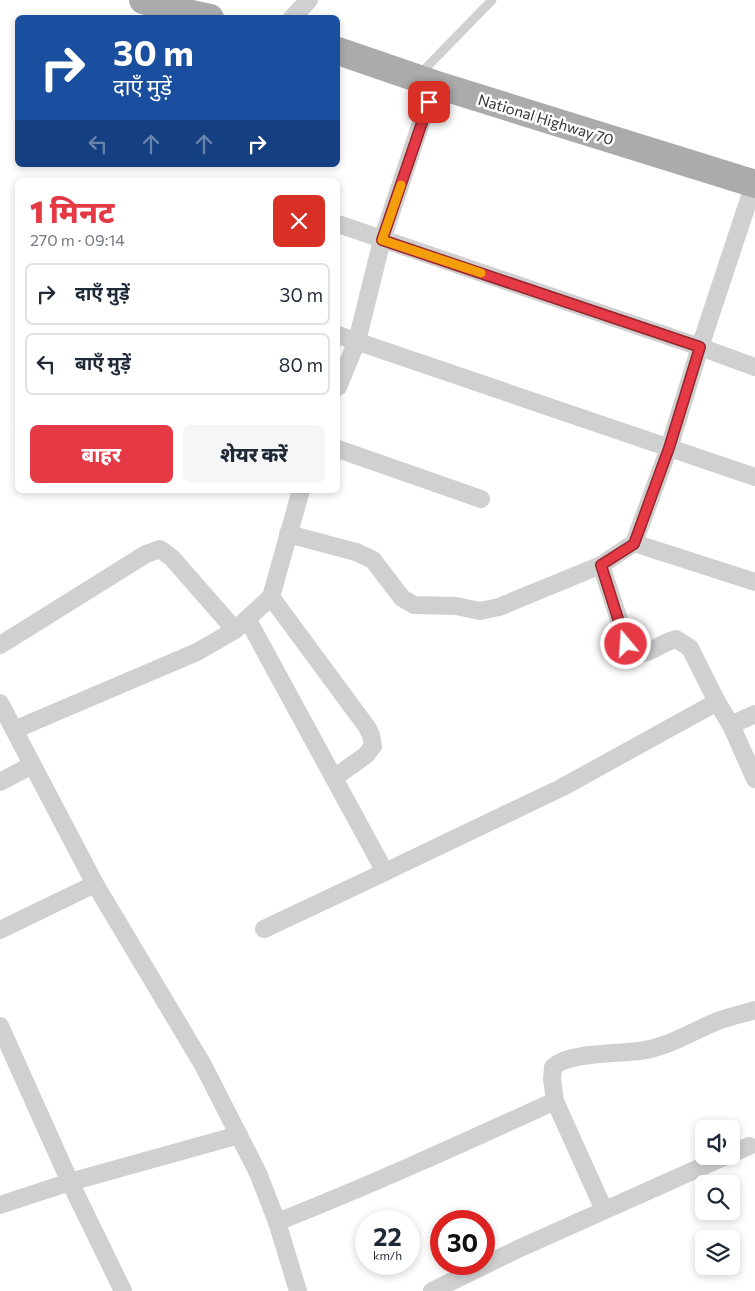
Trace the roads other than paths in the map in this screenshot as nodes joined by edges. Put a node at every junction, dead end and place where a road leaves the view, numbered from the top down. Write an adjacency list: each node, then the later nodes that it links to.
1 (143, 0): 4 (main road)
2 (309, 0): 5 (street)
3 (492, 0): 7 (lane)
4 (191, 15)
5 (295, 15)
6 (340, 52): 7 (main road, National Highway 70)
7 (426, 81): 8 (main road, National Highway 70); 10 (street)
8 (754, 184): 13 (street)
9 (340, 225): 10 (street)
10 (382, 240): 12 (street); 13 (street)
11 (340, 336): 12 (street)
12 (357, 341): 15 (street); 16 (street)
13 (700, 347): 14 (street); 16 (street)
14 (755, 367)
15 (340, 382)
16 (669, 448): 18 (street); 22 (street)
17 (340, 450): 20 (street)
18 (755, 477)
19 (300, 493): 21 (street)
20 (481, 499)
21 (288, 534): 23 (street); 25 (street)
22 (634, 544): 23 (street); 24 (street)
23 (601, 565): 28 (street)
24 (755, 582)
25 (271, 597): 26 (street); 34 (street)
26 (241, 625): 27 (street); 32 (street); 34 (street)
27 (0, 645)
28 (717, 702): 31 (street); 37 (street)
29 (0, 703): 32 (street)
30 (755, 714): 31 (street)
31 (731, 725): 35 (street)
32 (14, 730): 33 (street)
33 (32, 765): 36 (street); 38 (street)
34 (334, 778): 37 (street)
35 (755, 779)
36 (0, 782)
37 (384, 872): 39 (street)
38 (95, 884): 40 (street); 44 (street)
39 (264, 929)
40 (0, 930)
41 (755, 1010): 43 (street)
42 (0, 1026): 48 (street)
43 (555, 1101): 50 (street); 51 (street)
44 (239, 1136): 48 (street); 51 (street)
45 (749, 1146): 46 (street)
46 (740, 1150)
47 (706, 1165): 50 (street)
48 (70, 1182): 49 (street); 52 (street)
49 (0, 1205)
50 (604, 1210): 54 (street)
51 (277, 1222): 53 (street)
52 (123, 1291)
53 (298, 1291)
54 (432, 1291)

